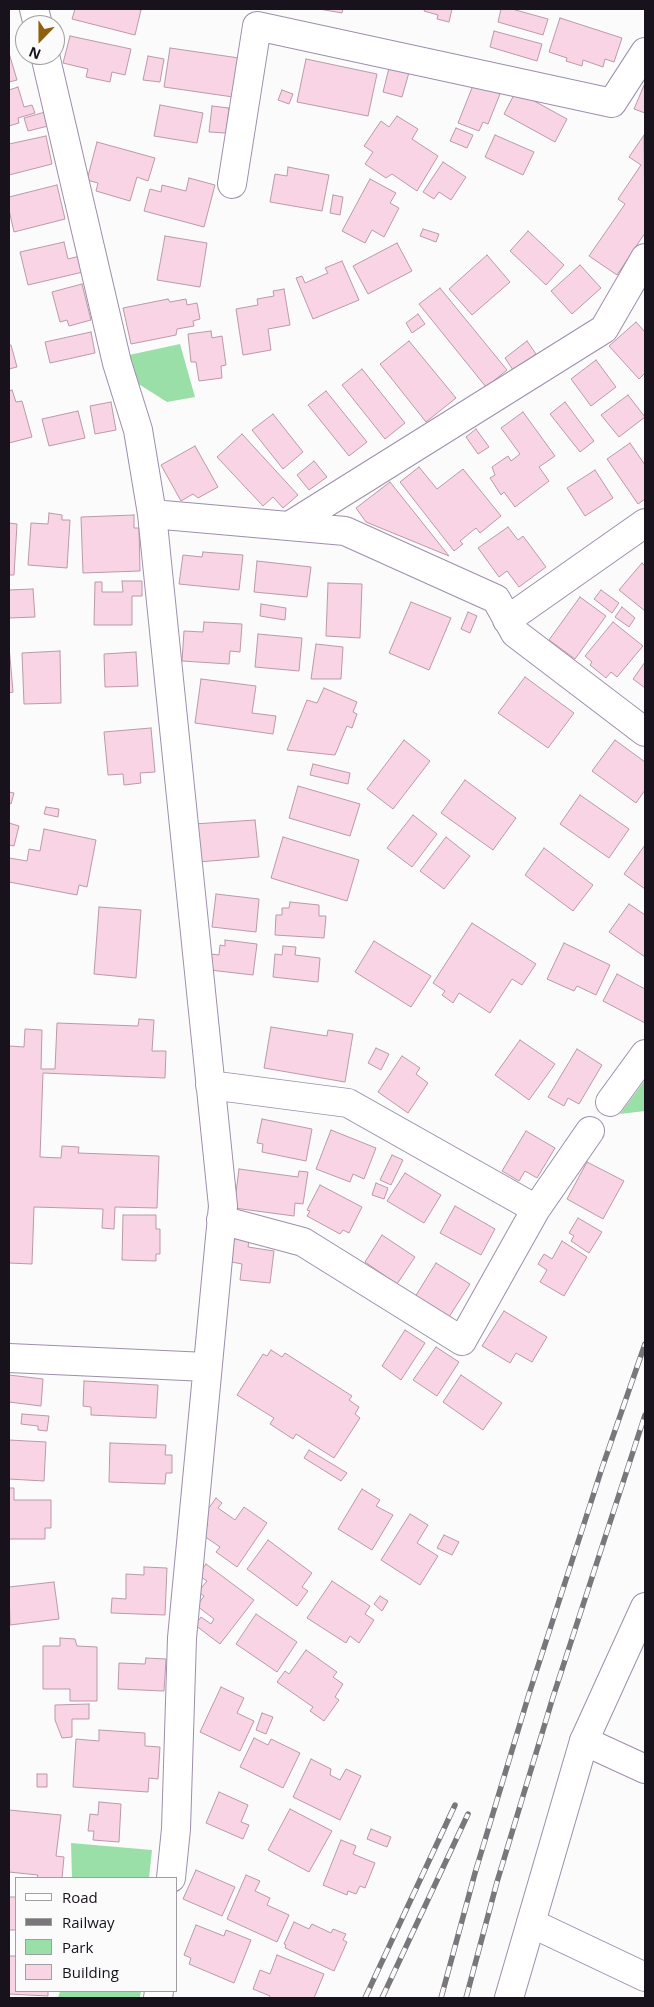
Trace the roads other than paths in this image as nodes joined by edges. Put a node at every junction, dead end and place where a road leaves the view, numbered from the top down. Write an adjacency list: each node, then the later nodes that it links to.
1 (645, 52): 3 (street)
2 (47, 65): 5 (street)
3 (232, 184)
4 (645, 258): 7 (street)
5 (152, 514): 7 (street); 11 (street)
6 (645, 523): 8 (street)
7 (289, 526): 8 (street)
8 (507, 620): 9 (street)
9 (645, 732)
10 (645, 1054): 12 (street)
11 (210, 1085): 14 (street); 15 (street)
12 (610, 1102)
13 (590, 1131): 14 (street)
14 (536, 1209): 15 (street)
15 (221, 1220): 17 (street)
16 (9, 1358): 17 (street)
17 (207, 1367): 21 (street)
18 (645, 1608): 19 (street)
19 (584, 1741): 20 (street); 22 (street)
20 (645, 1770)
21 (171, 1877)
22 (531, 1923): 23 (street); 24 (street)
23 (645, 1977)
24 (509, 1998)

